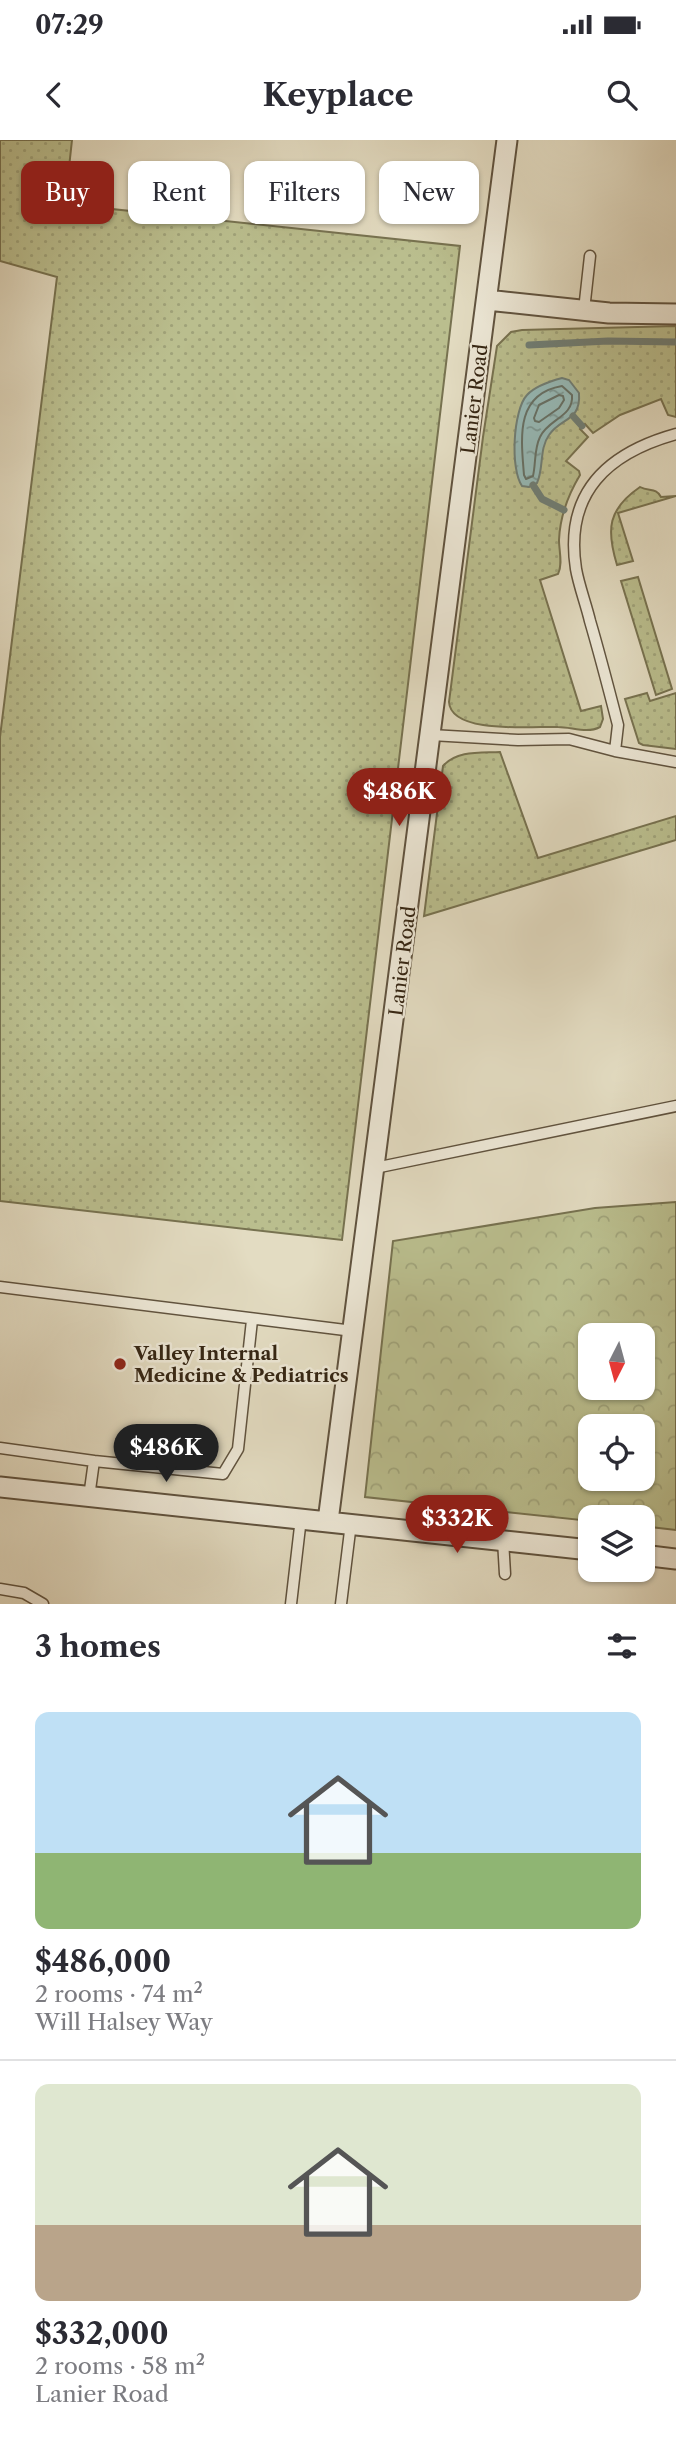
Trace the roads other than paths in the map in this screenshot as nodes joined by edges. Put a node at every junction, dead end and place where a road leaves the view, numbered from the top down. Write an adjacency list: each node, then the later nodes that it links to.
1 (508, 140): 3 (street, Lanier Road)
2 (590, 256): 4 (lane)
3 (487, 300): 4 (street); 7 (street, Lanier Road)
4 (584, 310): 5 (street)
5 (676, 314)
6 (676, 434): 8 (lane)
7 (431, 735): 8 (lane); 11 (street, Lanier Road)
8 (615, 751): 9 (lane)
9 (676, 762)
10 (676, 1106): 11 (lane)
11 (375, 1168): 14 (street, Lanier Road)
12 (0, 1287): 13 (lane)
13 (252, 1320): 14 (lane); 16 (lane)
14 (354, 1331): 20 (street, Lanier Road)
15 (0, 1448): 16 (lane)
16 (94, 1461): 18 (lane)
17 (0, 1487): 18 (street)
18 (89, 1497): 19 (street)
19 (301, 1518): 20 (street); 29 (lane)
20 (328, 1521): 21 (street)
21 (351, 1523): 22 (street); 30 (lane)
22 (503, 1540): 23 (street); 26 (lane)
23 (578, 1548)
24 (655, 1557): 25 (street)
25 (676, 1559)
26 (505, 1574)
27 (0, 1589): 28 (lane)
28 (43, 1604)
29 (291, 1604)
30 (341, 1604)

